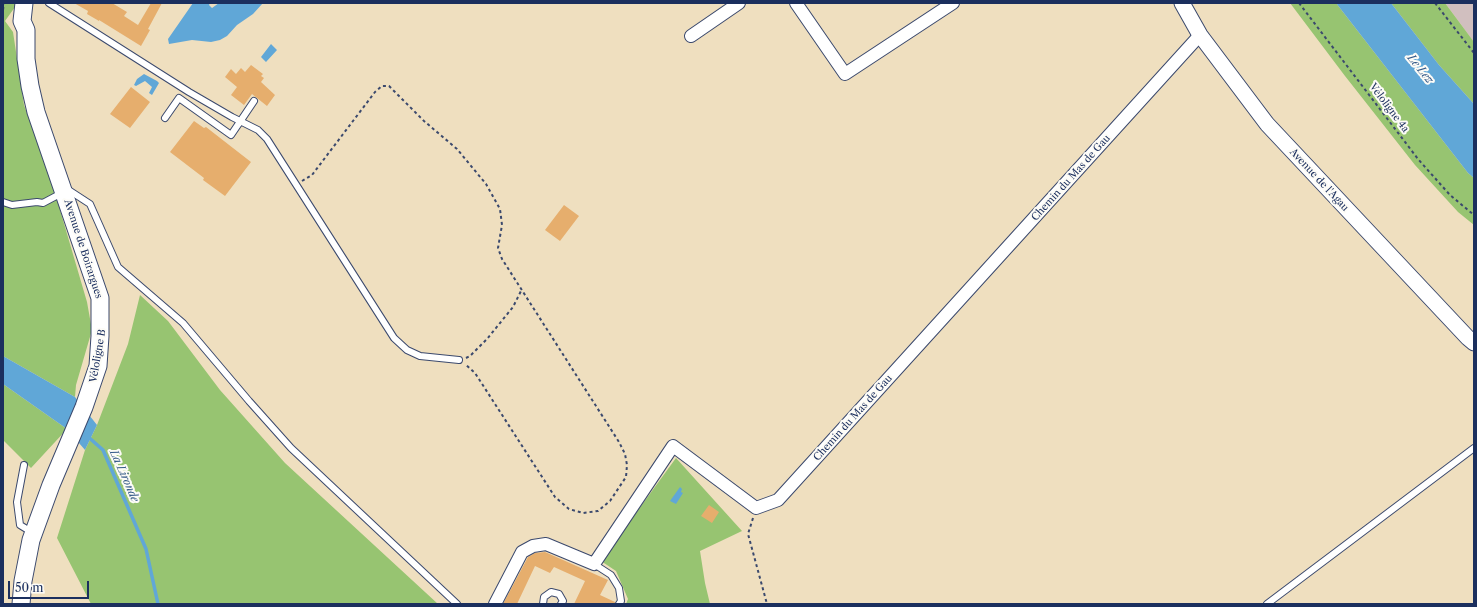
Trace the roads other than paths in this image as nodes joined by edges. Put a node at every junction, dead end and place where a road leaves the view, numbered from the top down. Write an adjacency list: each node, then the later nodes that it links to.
1 (24, 3): 8 (main road, Avenue de Boirargues)
2 (35, 3): 8 (main road, Avenue de Boirargues)
3 (49, 3): 13 (lane)
4 (739, 3): 10 (street)
5 (796, 3): 6 (street)
6 (953, 3)
7 (1182, 3): 9 (street, Avenue de l'Agau)
8 (26, 30): 14 (main road, Avenue de Boirargues)
9 (1200, 35): 16 (street, Avenue de l'Agau); 21 (street, Chemin du Mas de Gau)
10 (691, 36)
11 (254, 101): 13 (lane)
12 (166, 118): 13 (lane)
13 (240, 121): 17 (lane)
14 (62, 186): 15 (lane); 20 (main road, Avenue de Boirargues); 23 (lane)
15 (3, 202)
16 (1474, 343)
17 (459, 360)
18 (1474, 448): 28 (lane)
19 (24, 465): 20 (lane)
20 (33, 533): 22 (main road, Avenue de Boirargues)
21 (594, 564): 24 (street); 27 (lane)
22 (21, 604)
23 (457, 604)
24 (495, 604)
25 (543, 604): 26 (lane)
26 (561, 604)
27 (620, 604)
28 (1267, 604)

